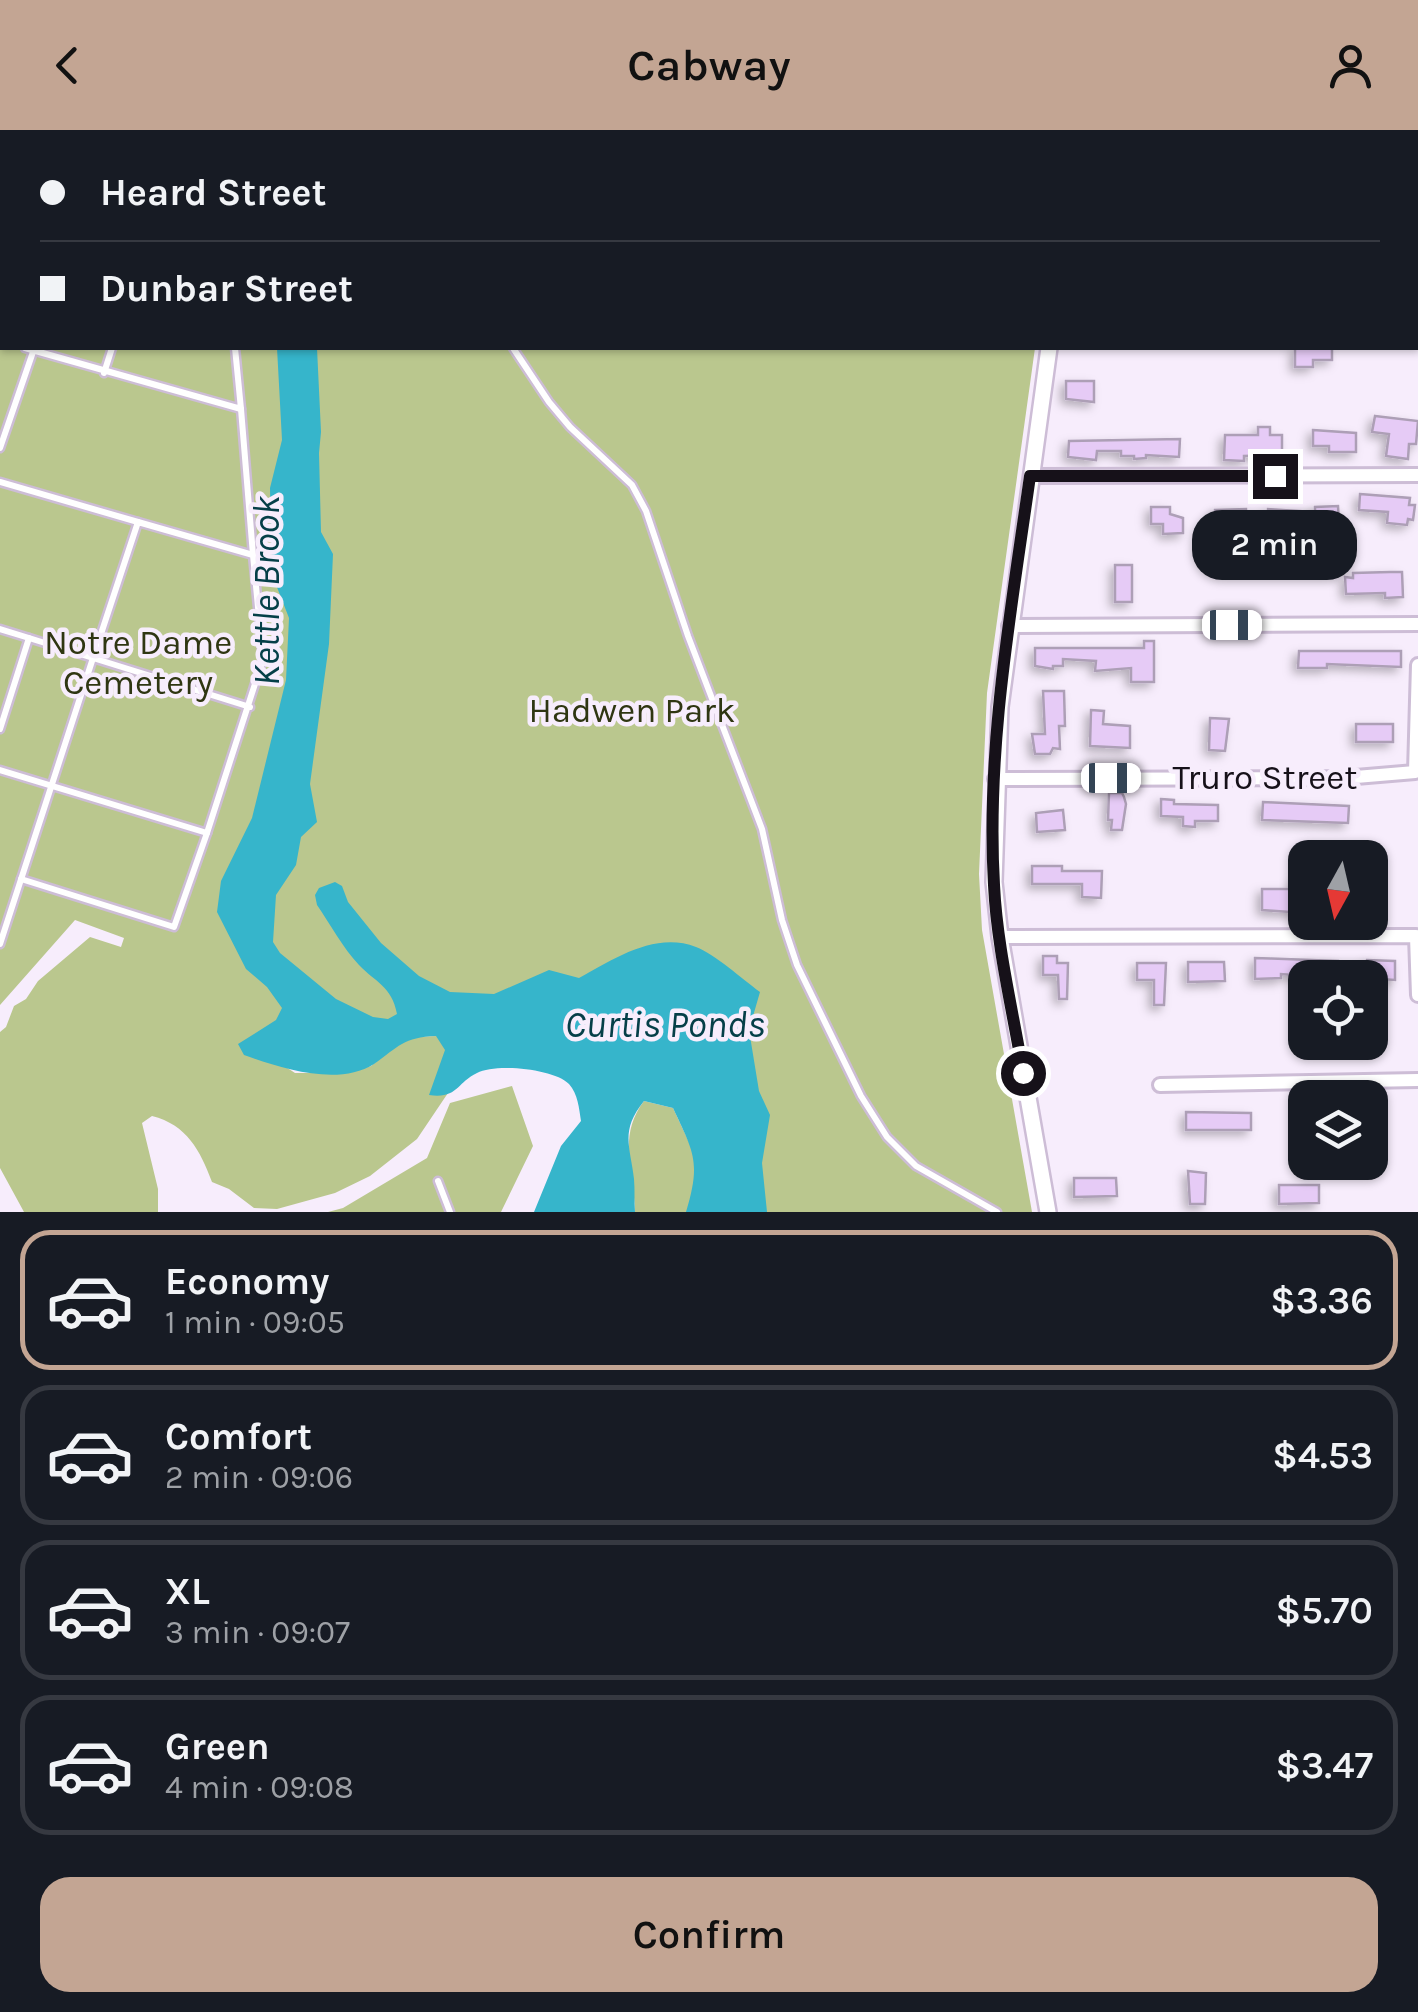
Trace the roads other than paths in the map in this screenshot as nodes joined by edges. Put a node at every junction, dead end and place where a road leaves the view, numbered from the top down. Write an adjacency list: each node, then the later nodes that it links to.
1 (30, 350): 9 (lane)
2 (37, 350): 7 (lane)
3 (111, 350): 7 (lane)
4 (235, 350): 8 (lane)
5 (514, 350): 36 (lane)
6 (1050, 350): 11 (street)
7 (104, 373): 8 (lane)
8 (242, 409): 14 (lane)
9 (0, 448)
10 (1418, 475): 11 (street)
11 (1030, 476): 16 (street)
12 (0, 482): 13 (lane)
13 (138, 522): 14 (lane); 19 (lane)
14 (253, 555): 21 (lane)
15 (1418, 624): 16 (street)
16 (1008, 626): 24 (street)
17 (0, 629): 18 (lane)
18 (29, 638): 19 (lane); 22 (lane)
19 (92, 658): 21 (lane); 25 (lane)
20 (1418, 664): 24 (street, Truro Street)
21 (250, 706): 26 (lane)
22 (0, 729)
23 (0, 770): 25 (lane)
24 (995, 779): 29 (street)
25 (49, 784): 26 (lane); 27 (lane)
26 (207, 833): 27 (lane)
27 (21, 878): 30 (lane)
28 (1416, 936): 29 (street); 31 (street)
29 (1000, 937): 37 (street)
30 (0, 944)
31 (1418, 995)
32 (1418, 1080): 33 (street)
33 (1160, 1085)
34 (438, 1180): 35 (lane)
35 (450, 1212)
36 (996, 1212)
37 (1048, 1212)

